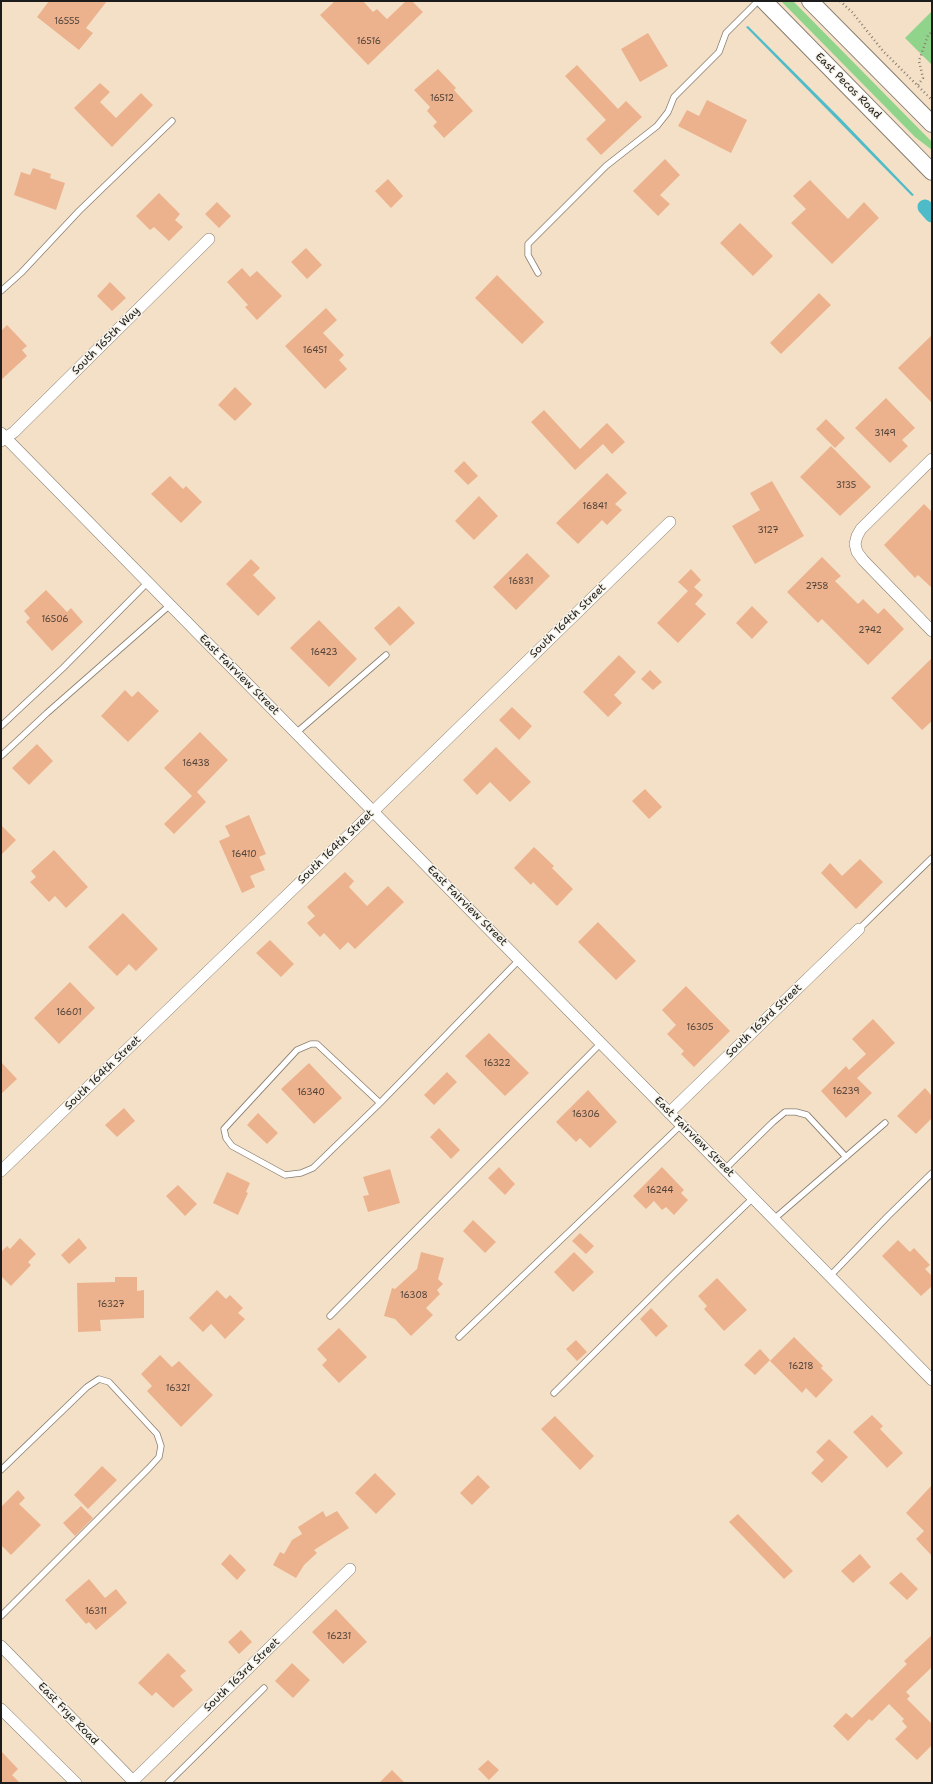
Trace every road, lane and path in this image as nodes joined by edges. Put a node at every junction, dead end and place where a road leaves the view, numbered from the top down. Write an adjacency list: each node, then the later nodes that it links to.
1 (758, 1): 12 (lane)
2 (764, 1): 10 (main road, East Pecos Road)
3 (810, 1): 9 (main road)
4 (840, 1): 6 (path)
5 (932, 32): 6 (path)
6 (918, 85): 7 (path)
7 (932, 100)
8 (172, 121): 13 (lane)
9 (932, 124)
10 (932, 172)
11 (209, 239): 14 (street, South 165th Way)
12 (538, 273)
13 (1, 291)
14 (3, 437): 17 (street, East Fairview Street)
15 (932, 459): 19 (street)
16 (670, 522): 24 (street, South 164th Street)
17 (148, 582): 18 (street, East Fairview Street); 21 (lane)
18 (170, 605): 22 (street, East Fairview Street); 23 (lane)
19 (932, 630)
20 (386, 655): 22 (lane)
21 (1, 726)
22 (296, 733): 24 (street, East Fairview Street)
23 (1, 756)
24 (373, 811): 27 (street, East Fairview Street); 35 (street, South 164th Street)
25 (932, 858): 26 (lane)
26 (859, 929): 30 (street, South 163rd Street)
27 (519, 960): 28 (street, East Fairview Street); 29 (lane)
28 (601, 1043): 30 (street, East Fairview Street); 40 (lane)
29 (380, 1103): 29 (lane)
30 (669, 1113): 32 (street, East Fairview Street)
31 (885, 1123): 33 (lane)
32 (681, 1125): 34 (street, East Fairview Street); 41 (lane)
33 (846, 1157): 34 (lane); 38 (lane)
34 (724, 1169): 37 (street, East Fairview Street)
35 (1, 1171)
36 (932, 1173): 39 (lane)
37 (753, 1198): 38 (street, East Fairview Street); 43 (lane)
38 (774, 1219): 39 (street, East Fairview Street)
39 (830, 1276): 42 (street, East Fairview Street)
40 (330, 1316)
41 (459, 1337)
42 (932, 1380)
43 (554, 1393)
44 (1, 1470): 46 (lane)
45 (350, 1569): 50 (street, South 163rd Street)
46 (1, 1616)
47 (1, 1646): 50 (street, East Frye Road)
48 (264, 1688): 52 (lane)
49 (1, 1709): 51 (street)
50 (134, 1782)
51 (76, 1783)
52 (168, 1783)

